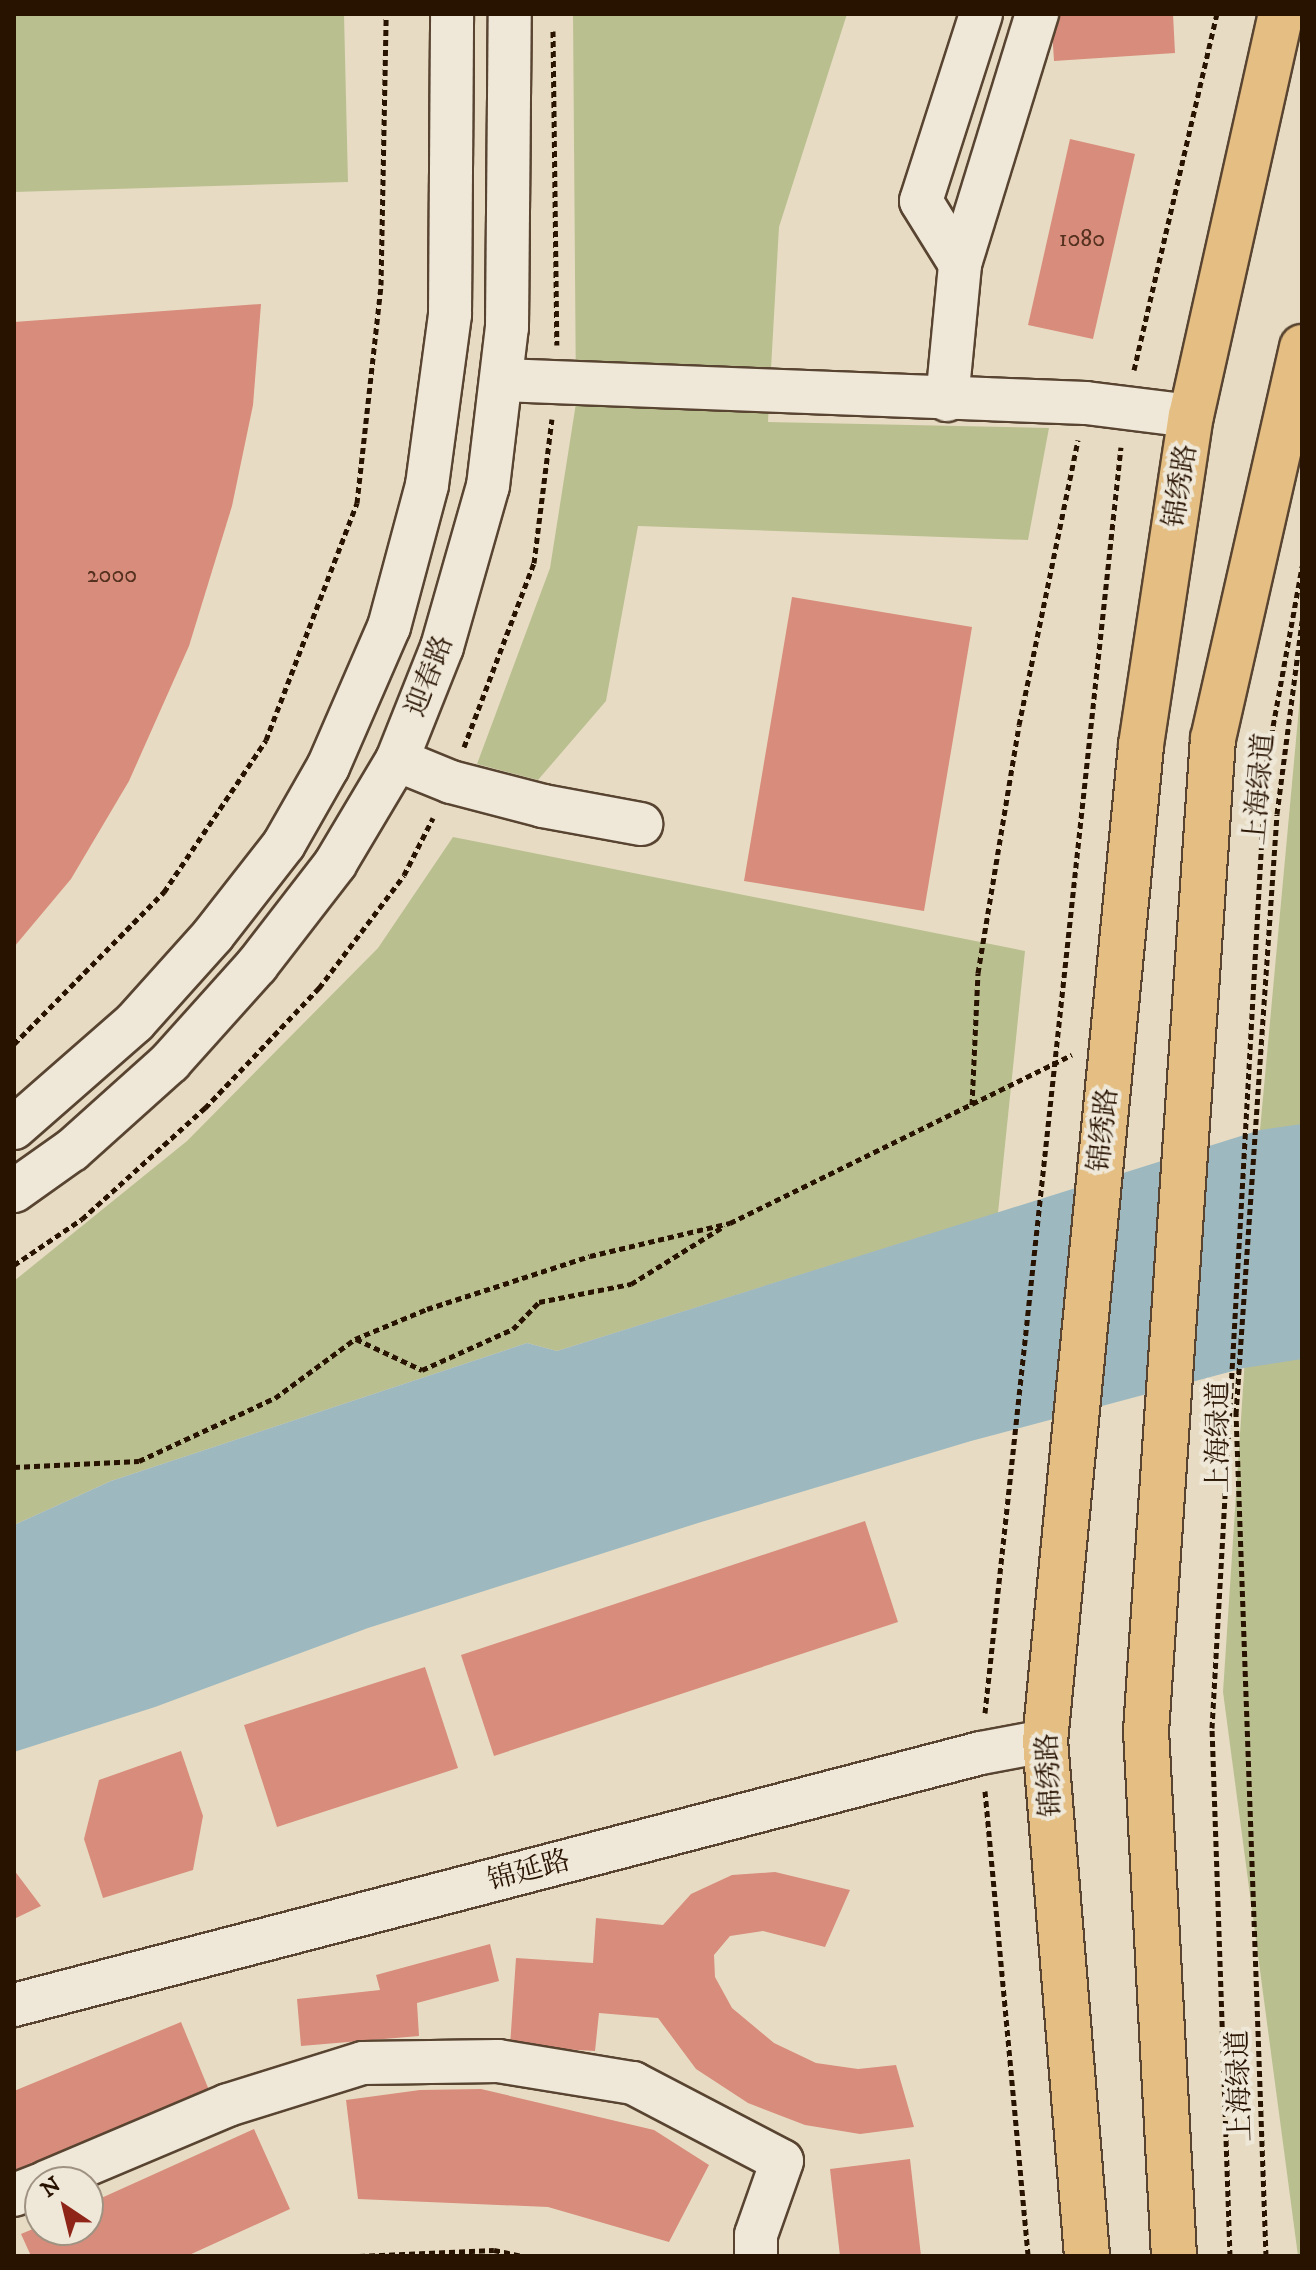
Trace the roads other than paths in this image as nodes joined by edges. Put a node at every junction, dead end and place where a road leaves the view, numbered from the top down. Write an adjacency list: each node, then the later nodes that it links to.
1 (452, 14): 13 (street, 迎春路)
2 (510, 14): 8 (street, 迎春路)
3 (981, 14): 6 (street)
4 (1037, 14): 6 (street)
5 (1281, 14): 10 (main road, 锦绣路)
6 (960, 264): 9 (street)
7 (1302, 347): 20 (main road)
8 (502, 380): 9 (street); 11 (street, 迎春路)
9 (947, 400): 10 (street)
10 (1191, 416): 15 (main road, 锦绣路)
11 (397, 760): 12 (street); 14 (street, 迎春路)
12 (641, 824)
13 (14, 1128)
14 (14, 1191)
15 (1045, 1741): 16 (street, 锦延路); 19 (main road, 锦绣路)
16 (14, 2005)
17 (84, 2166): 18 (street)
18 (756, 2256)
19 (1087, 2256)
20 (1174, 2256)

